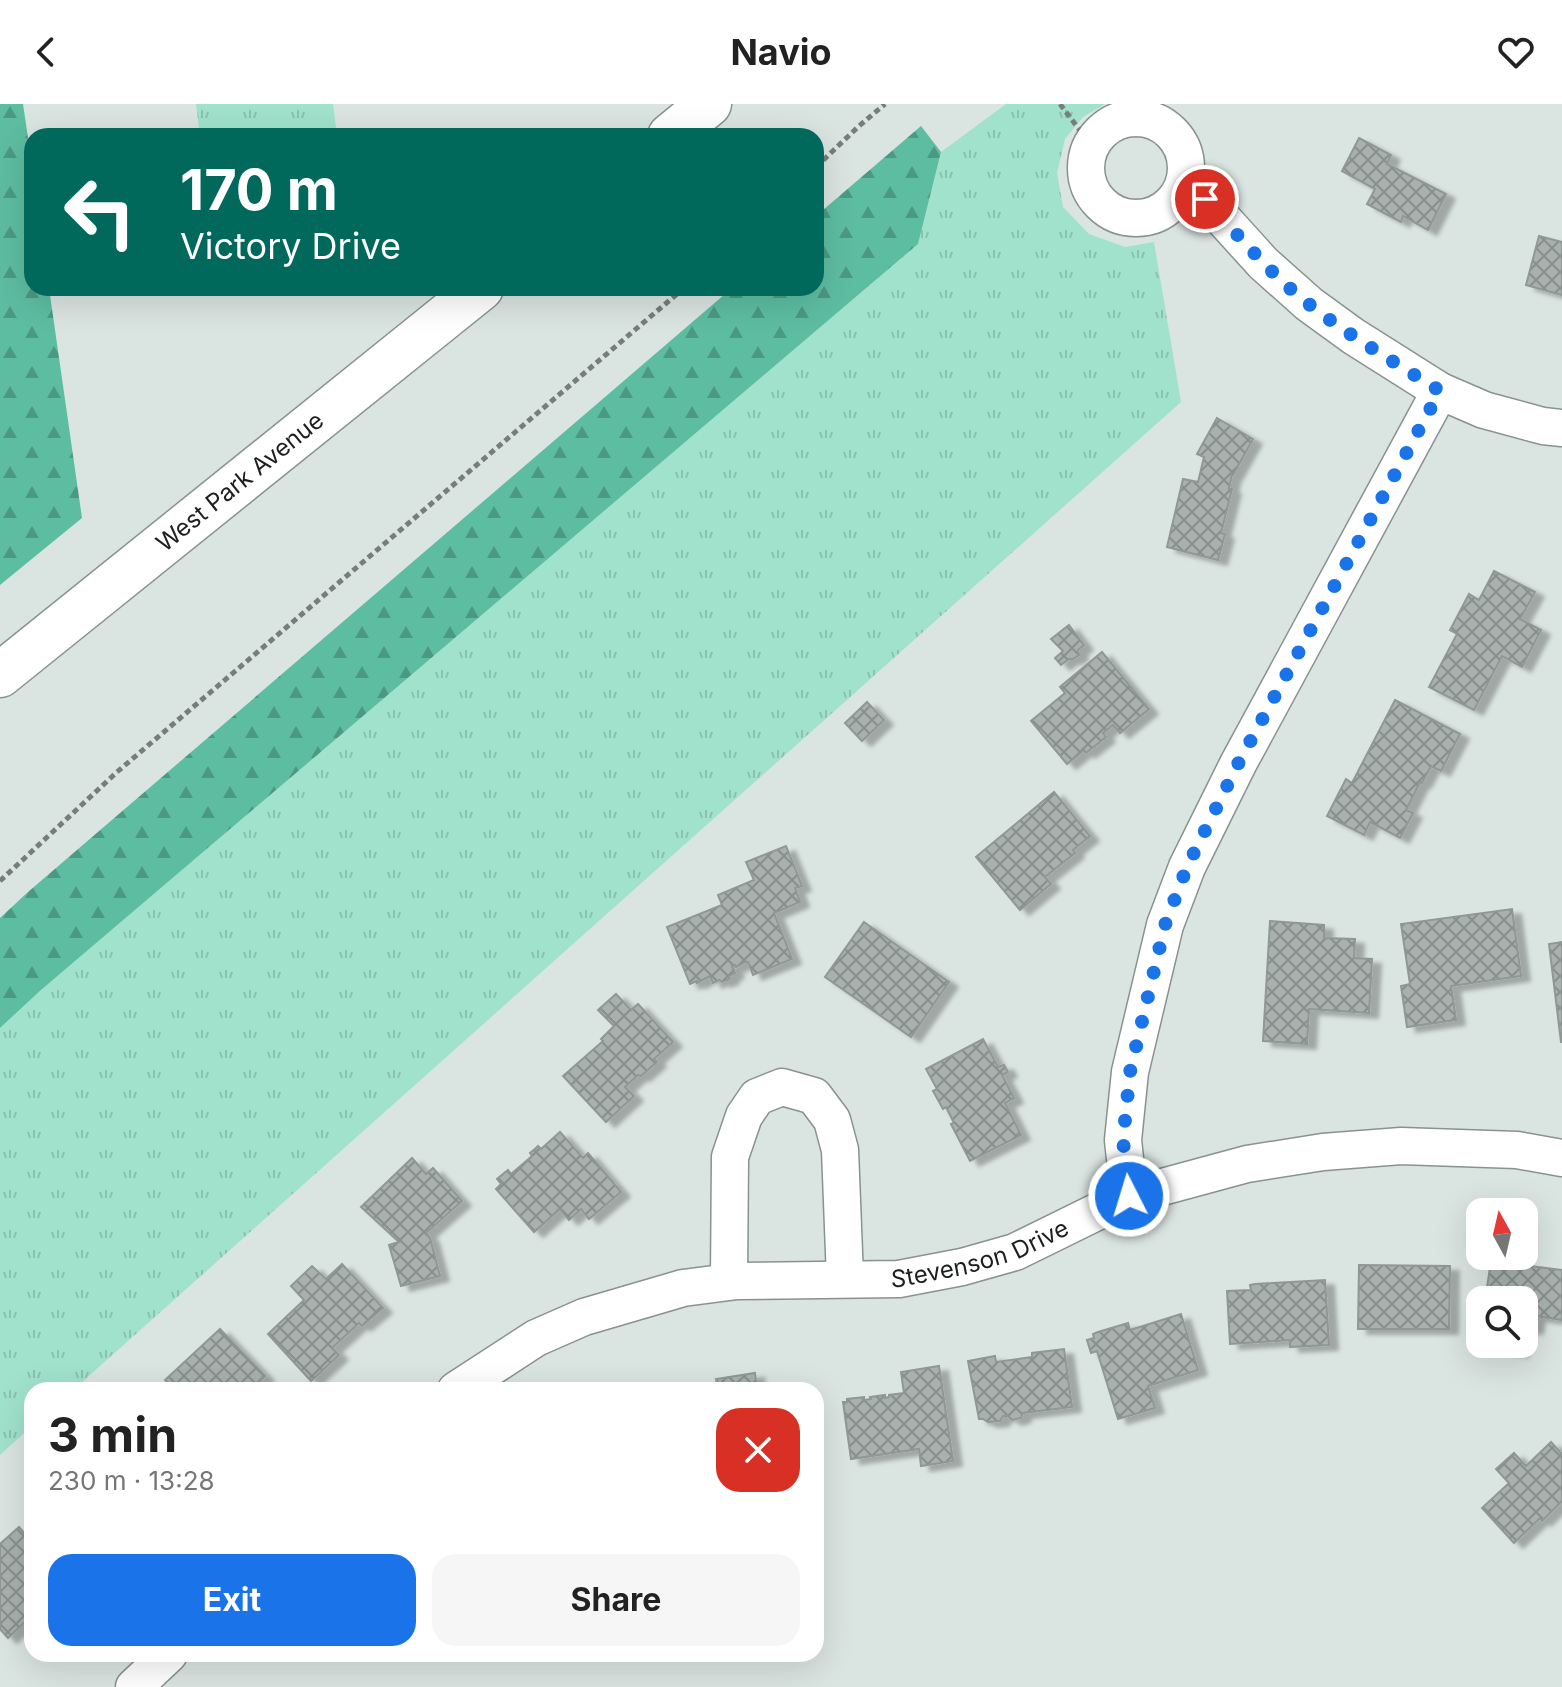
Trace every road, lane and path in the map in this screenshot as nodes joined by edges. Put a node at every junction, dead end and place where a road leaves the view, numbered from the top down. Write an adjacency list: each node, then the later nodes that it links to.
1 (709, 104): 4 (main road)
2 (885, 104): 6 (path)
3 (1060, 104): 5 (path)
4 (680, 128)
5 (1091, 145): 7 (street); 7 (street)
6 (824, 159)
7 (1186, 178): 10 (street)
8 (471, 296): 12 (main road, West Park Avenue)
9 (675, 296): 13 (path)
10 (1440, 391): 11 (street); 15 (street)
11 (1562, 428)
12 (0, 675)
13 (0, 881)
14 (1562, 1158): 15 (street, Stevenson Drive)
15 (1129, 1196): 16 (street, Stevenson Drive)
16 (845, 1278): 17 (street, Stevenson Drive); 17 (street)
17 (729, 1281): 18 (street, Stevenson Drive)
18 (468, 1382)
19 (161, 1662): 20 (street)
20 (134, 1687)

